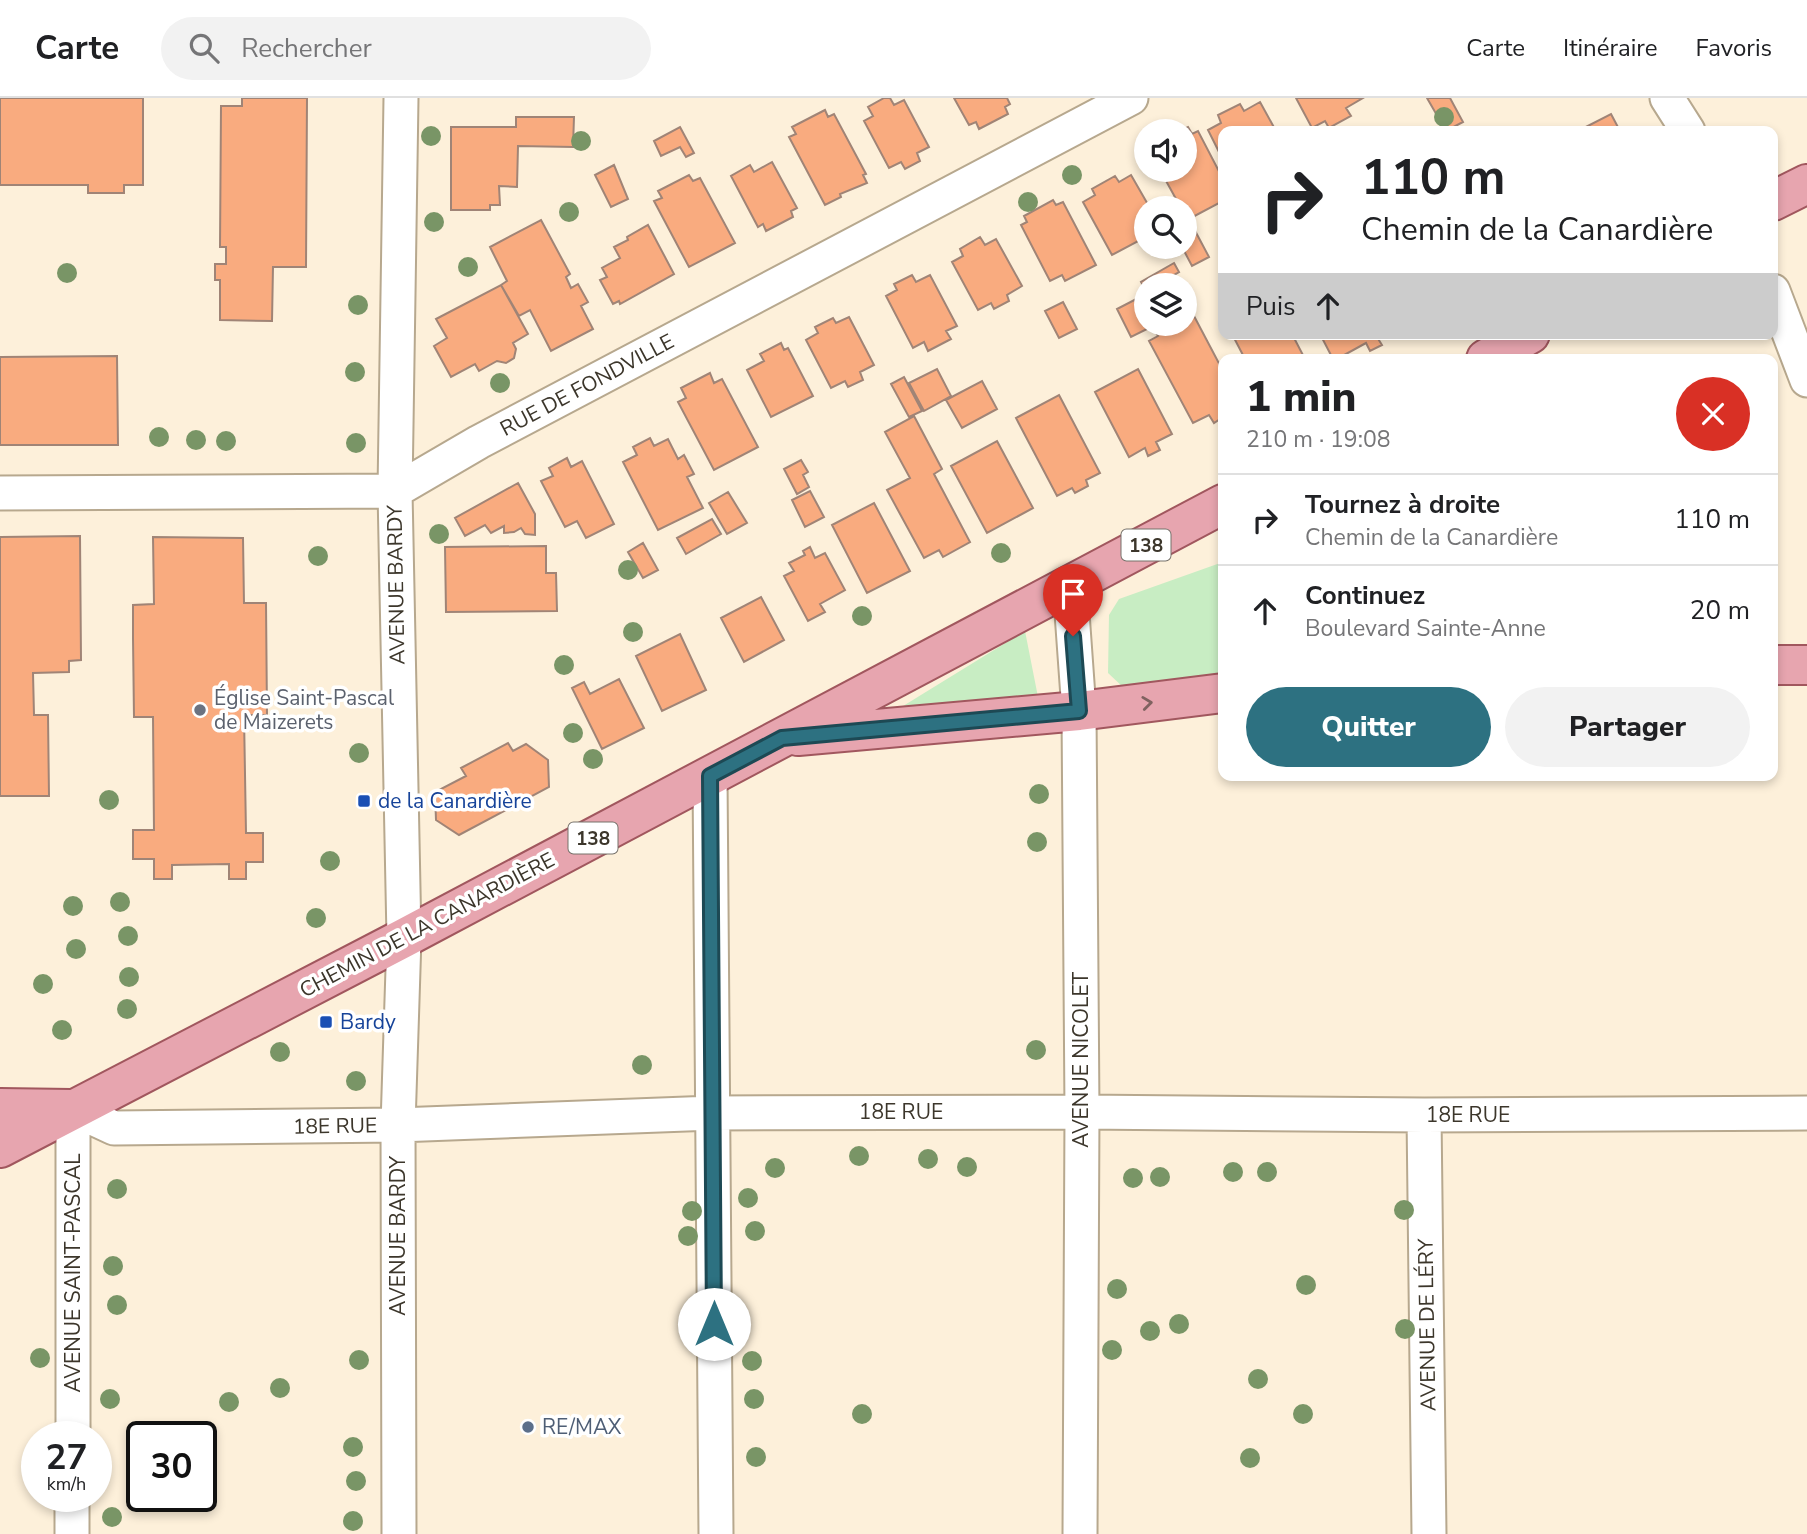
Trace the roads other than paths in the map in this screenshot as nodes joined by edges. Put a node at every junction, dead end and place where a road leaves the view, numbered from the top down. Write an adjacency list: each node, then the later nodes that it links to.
1 (401, 98): 11 (street, AVENUE BARDY)
2 (1131, 98): 11 (street, RUE DE FONDVILLE)
3 (1667, 98): 4 (street)
4 (1685, 126)
5 (1807, 184): 6 (main road)
6 (1778, 198)
7 (1778, 304): 10 (street)
8 (1519, 340): 9 (main road)
9 (1495, 354)
10 (1807, 380)
11 (394, 491): 12 (street, RUE DE FONDVILLE); 21 (street, AVENUE BARDY)
12 (0, 493)
13 (1218, 507): 14 (main road, CHEMIN DE LA CANARDIÈRE / 138)
14 (1070, 585): 18 (street, AVENUE NICOLET); 19 (main road, CHEMIN DE LA CANARDIÈRE / 138)
15 (1778, 664): 16 (main road)
16 (1807, 665)
17 (1218, 694): 18 (main road, 138, one-way to 17)
18 (1079, 711): 19 (main road, 138); 24 (street, AVENUE NICOLET)
19 (782, 738): 20 (main road, CHEMIN DE LA CANARDIÈRE / 138)
20 (710, 776): 21 (main road, CHEMIN DE LA CANARDIÈRE / 138); 25 (street)
21 (404, 938): 23 (main road, CHEMIN DE LA CANARDIÈRE / 138); 28 (street, AVENUE BARDY)
22 (0, 1108): 23 (main road, 18E RUE / 138)
23 (74, 1109): 28 (street, 18E RUE); 29 (main road, CHEMIN DE LA CANARDIÈRE); 30 (street, AVENUE SAINT-PASCAL)
24 (1082, 1112): 25 (street, 18E RUE); 27 (street, 18E RUE); 35 (street, AVENUE NICOLET)
25 (713, 1113): 28 (street, 18E RUE); 34 (street)
26 (1807, 1113): 27 (street, 18E RUE)
27 (1424, 1115): 36 (street, AVENUE DE LÉRY)
28 (398, 1125): 33 (street, AVENUE BARDY)
29 (0, 1148)
30 (73, 1421)
31 (72, 1512): 32 (street)
32 (72, 1534)
33 (399, 1534)
34 (716, 1534)
35 (1080, 1534)
36 (1429, 1534)

